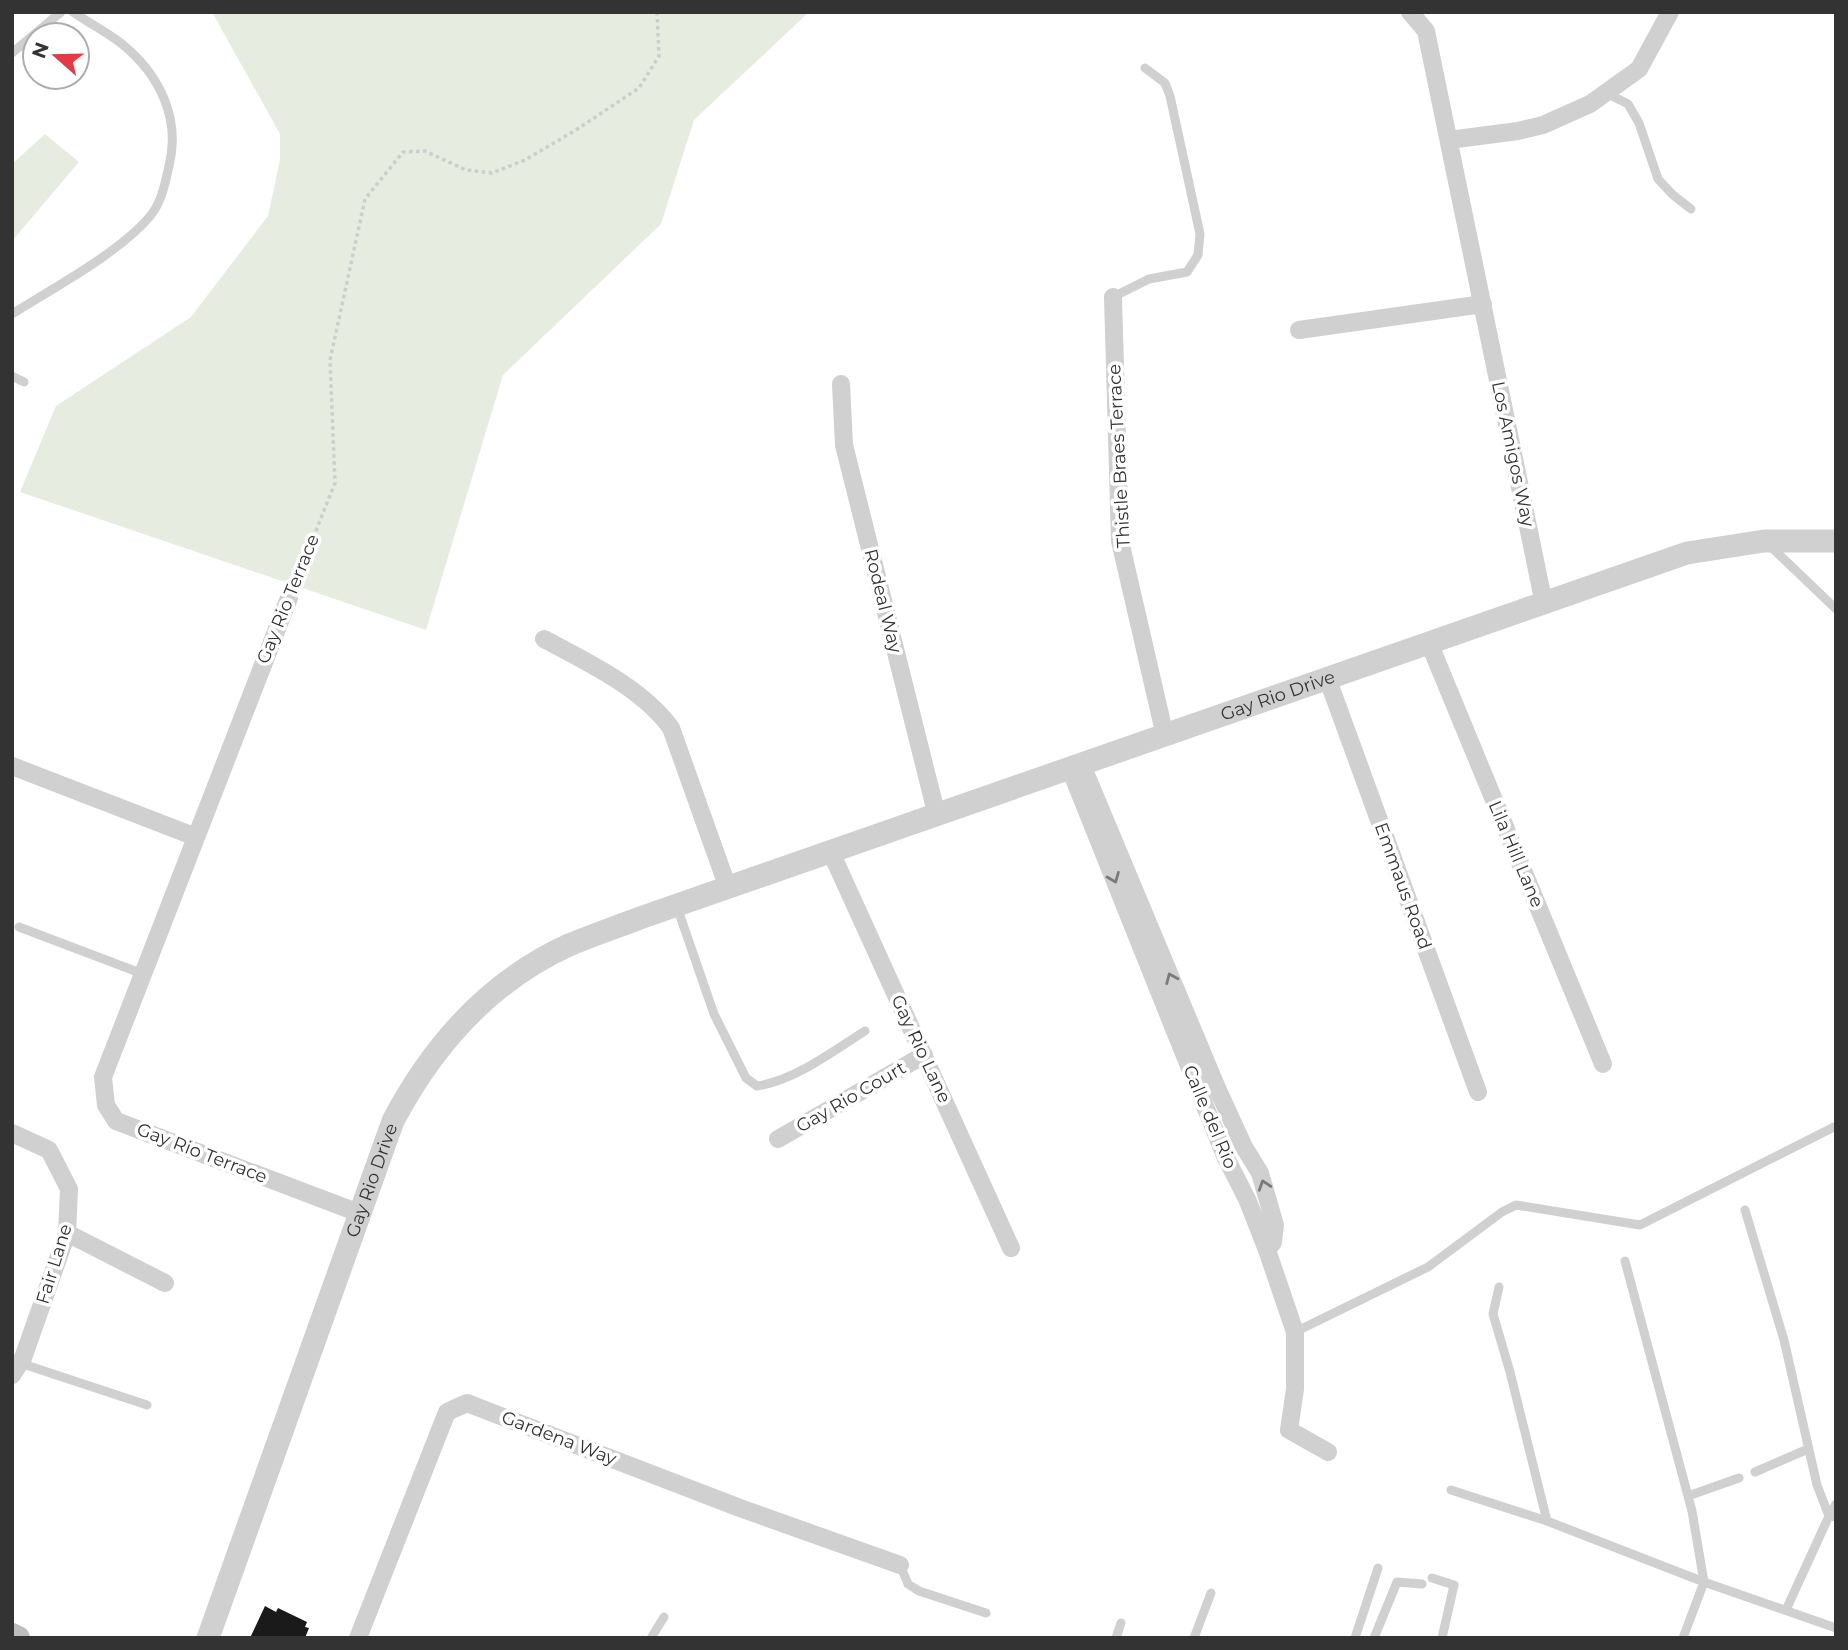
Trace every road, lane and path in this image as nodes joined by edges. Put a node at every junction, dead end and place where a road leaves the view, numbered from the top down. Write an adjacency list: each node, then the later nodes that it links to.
1 (61, 12): 6 (lane)
2 (73, 12): 13 (lane)
3 (657, 12): 20 (path, Gay Rio Terrace)
4 (1410, 12): 9 (street, Los Amigos Way)
5 (1670, 12): 8 (street)
6 (12, 53)
7 (1144, 68): 11 (lane)
8 (1608, 94): 9 (street); 10 (lane)
9 (1449, 140): 12 (street, Los Amigos Way)
10 (1691, 209)
11 (1113, 297): 26 (street, Thistle Braes Terrace)
12 (1483, 304): 14 (street); 21 (street, Los Amigos Way)
13 (12, 314)
14 (1299, 330)
15 (12, 376): 16 (lane)
16 (24, 382)
17 (841, 384): 29 (street, Rodeal Way)
18 (1764, 541): 19 (street, Gay Rio Drive); 21 (street, Gay Rio Drive); 22 (lane)
19 (1836, 541)
20 (289, 598): 30 (street, Gay Rio Terrace)
21 (1544, 604): 24 (street, Gay Rio Drive)
22 (1836, 609)
23 (544, 639): 32 (street)
24 (1430, 645): 25 (street, Gay Rio Drive); 38 (street, Lila Hill Lane)
25 (1328, 680): 26 (street, Gay Rio Drive); 39 (street, Emmaus Road)
26 (1165, 736): 28 (street, Gay Rio Drive)
27 (12, 766): 30 (street)
28 (1076, 767): 29 (street, Gay Rio Drive); 50 (street, Calle del Rio)
29 (937, 816): 31 (street, Gay Rio Drive)
30 (195, 837): 35 (street, Gay Rio Terrace)
31 (830, 850): 32 (street, Gay Rio Drive); 37 (street, Gay Rio Lane)
32 (728, 888): 33 (street, Gay Rio Drive)
33 (677, 907): 36 (lane); 44 (street, Gay Rio Drive)
34 (19, 927): 35 (lane)
35 (143, 974): 44 (street, Gay Rio Terrace)
36 (865, 1031)
37 (924, 1055): 42 (street, Gay Rio Court); 46 (street, Gay Rio Lane)
38 (1603, 1064)
39 (1478, 1093)
40 (1836, 1126): 50 (lane)
41 (12, 1133): 45 (street, Fair Lane)
42 (778, 1139)
43 (1745, 1210): 53 (lane)
44 (359, 1213): 75 (street, Gay Rio Drive)
45 (67, 1233): 48 (street); 51 (street, Fair Lane)
46 (1012, 1248)
47 (1625, 1261): 58 (lane)
48 (165, 1283)
49 (1499, 1287): 61 (lane)
50 (1295, 1332): 54 (street, Calle del Rio)
51 (16, 1369): 52 (lane)
52 (147, 1405)
53 (1808, 1449): 55 (lane); 60 (lane)
54 (1328, 1452)
55 (1755, 1472)
56 (1740, 1478): 58 (lane)
57 (1451, 1490): 61 (lane)
58 (1688, 1496): 65 (lane)
59 (1836, 1504): 60 (lane)
60 (1833, 1517): 68 (lane)
61 (1547, 1521): 65 (lane)
62 (900, 1565): 69 (lane); 76 (street, Gardena Way)
63 (1378, 1568): 80 (lane)
64 (1432, 1578): 82 (lane)
65 (1704, 1583): 68 (lane); 83 (lane)
66 (1422, 1584): 81 (lane)
67 (1210, 1593): 79 (lane)
68 (1786, 1611): 72 (lane)
69 (986, 1613)
70 (664, 1617): 77 (lane)
71 (1121, 1623): 78 (lane)
72 (1836, 1628)
73 (12, 1635): 74 (main road)
74 (18, 1638)
75 (208, 1638)
76 (358, 1638)
77 (651, 1638)
78 (1116, 1638)
79 (1194, 1638)
80 (1355, 1638)
81 (1374, 1638)
82 (1442, 1638)
83 (1683, 1638)

